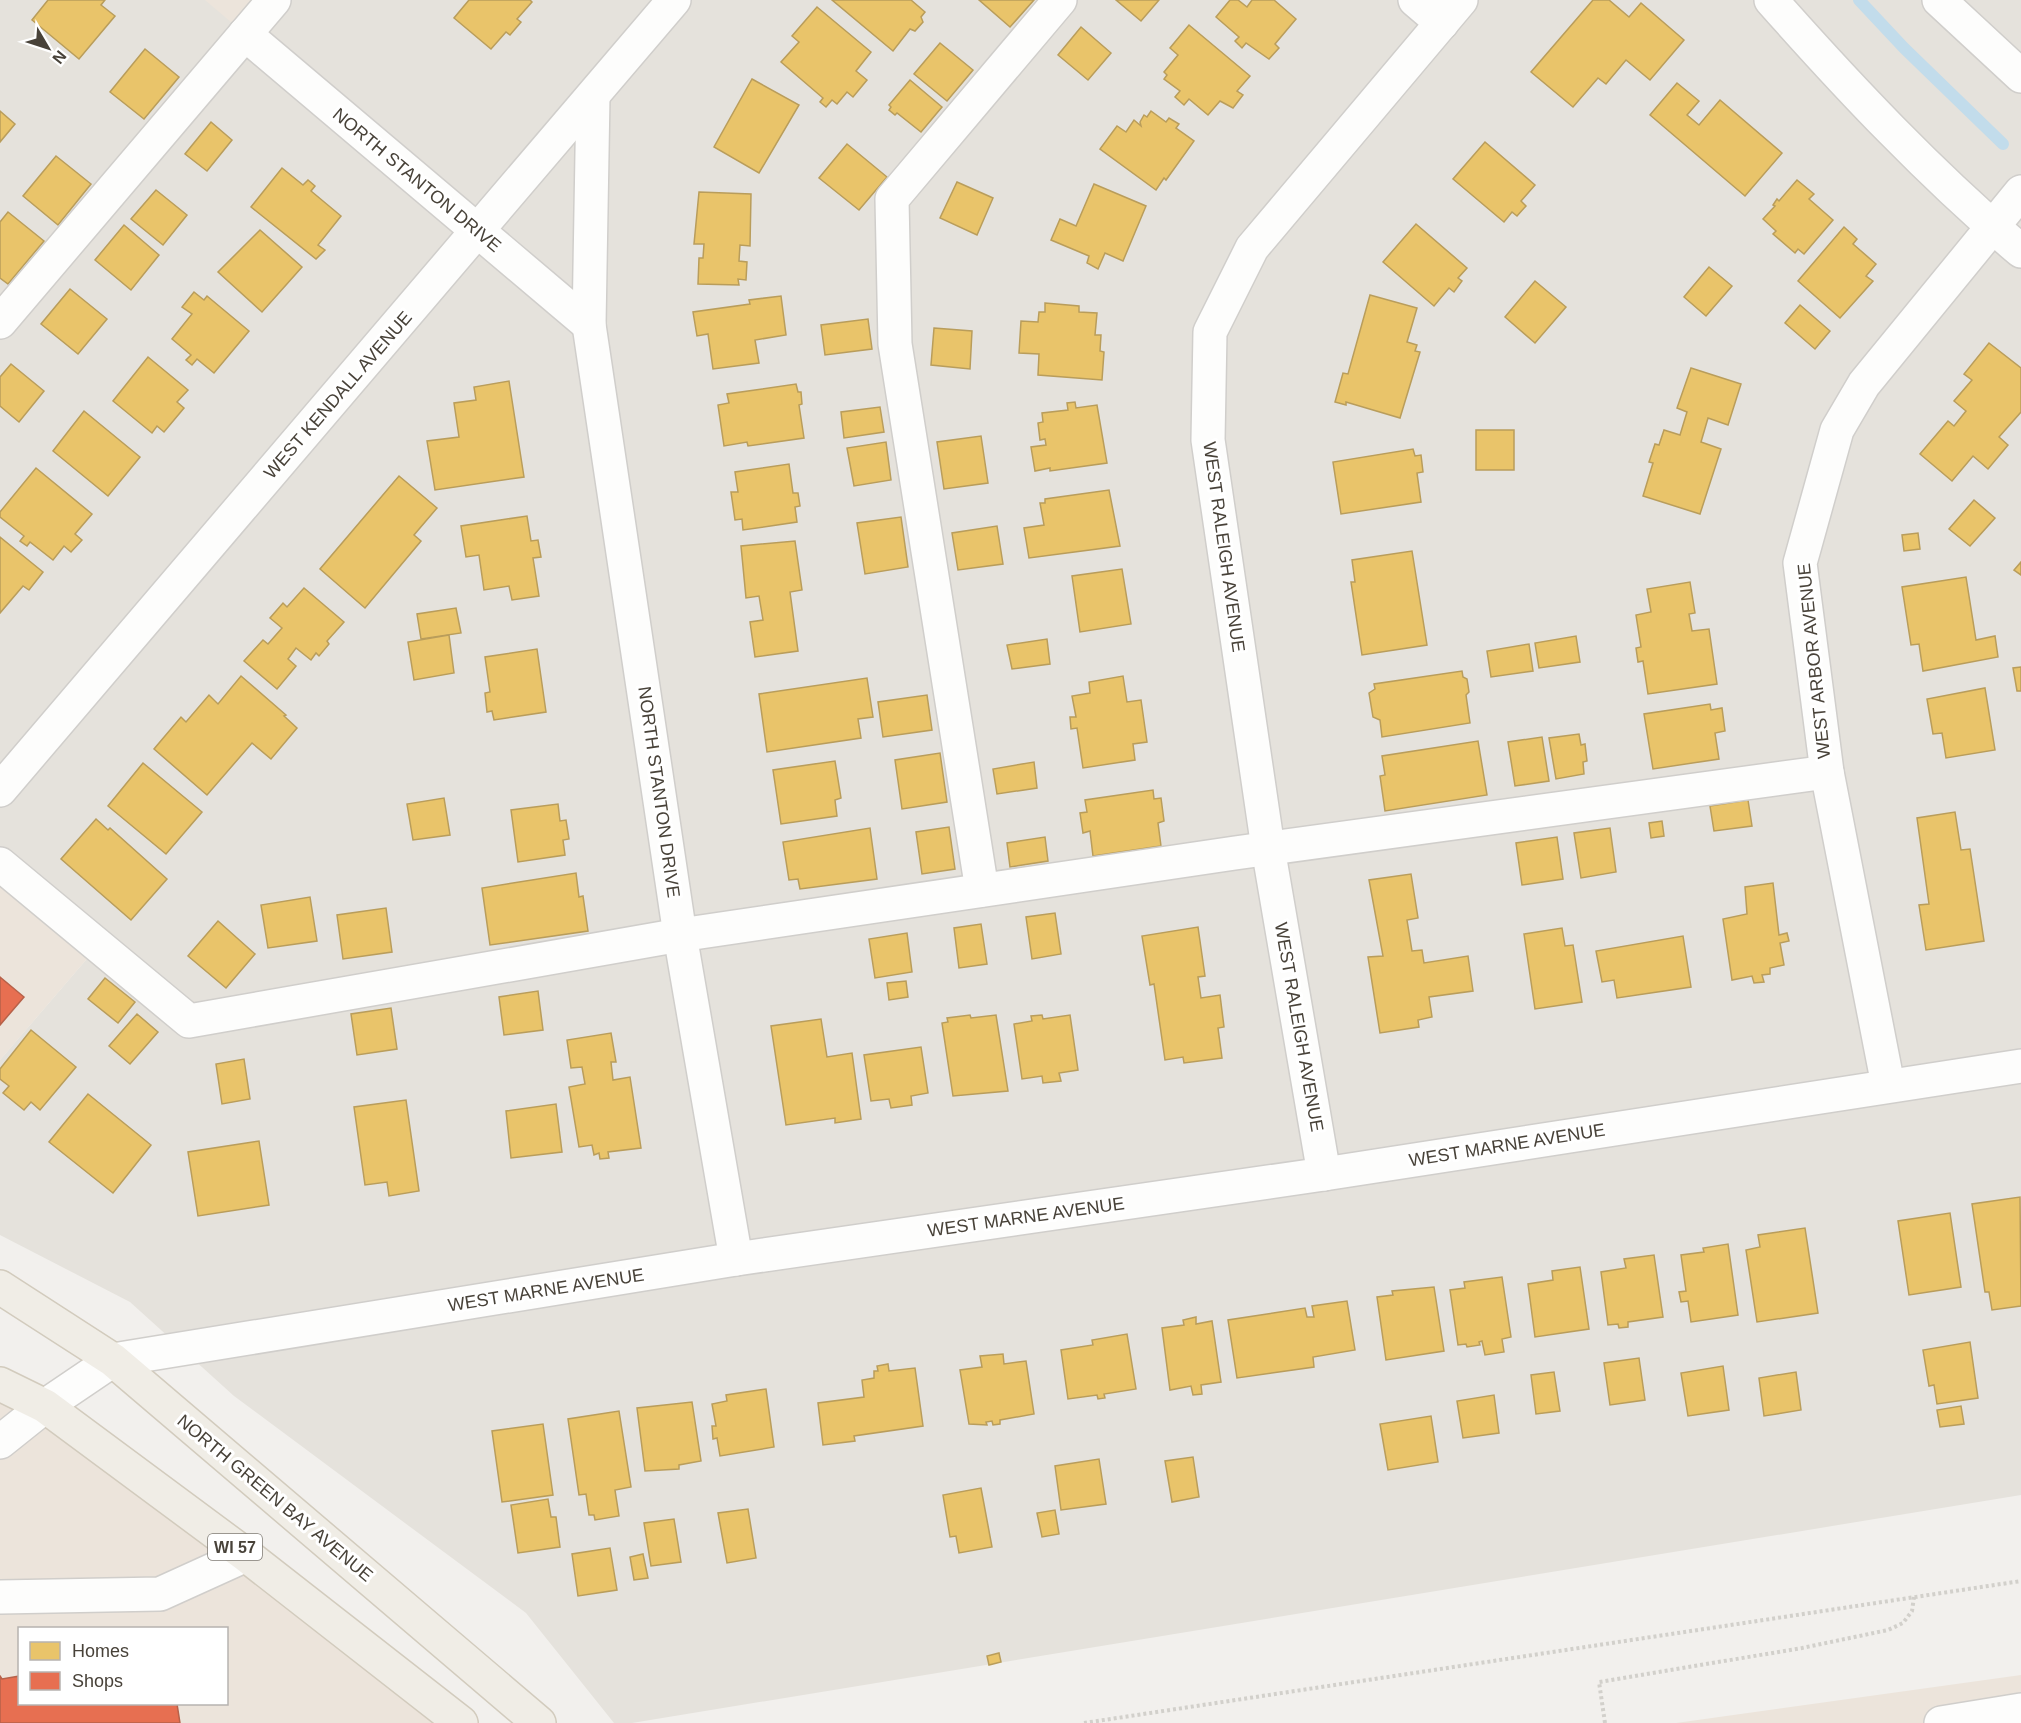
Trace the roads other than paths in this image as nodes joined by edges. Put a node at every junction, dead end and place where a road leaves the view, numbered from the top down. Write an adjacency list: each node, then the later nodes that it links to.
1 (273, 0): 8 (street)
2 (674, 0): 10 (street, WEST KENDALL AVENUE)
3 (1060, 0): 21 (street)
4 (1415, 0): 7 (street)
5 (1771, 0): 12 (street)
6 (1939, 0): 9 (street)
7 (1451, 12): 19 (street, WEST RALEIGH AVENUE)
8 (245, 34): 13 (street, NORTH STANTON DRIVE); 15 (street)
9 (2021, 76)
10 (593, 96): 13 (street, WEST KENDALL AVENUE); 16 (street, NORTH STANTON DRIVE)
11 (2021, 192): 12 (street, WEST ARBOR AVENUE)
12 (1992, 226): 14 (street); 17 (street, WEST ARBOR AVENUE)
13 (478, 231): 16 (street, NORTH STANTON DRIVE); 18 (street, WEST KENDALL AVENUE)
14 (2021, 251)
15 (0, 322)
16 (589, 325): 22 (street, NORTH STANTON DRIVE)
17 (1827, 771): 19 (street); 24 (street, WEST ARBOR AVENUE)
18 (0, 790)
19 (1268, 848): 21 (street); 25 (street, WEST RALEIGH AVENUE)
20 (0, 864): 22 (street)
21 (982, 890): 22 (street)
22 (680, 935): 26 (street, NORTH STANTON DRIVE)
23 (2021, 1066): 24 (street, WEST MARNE AVENUE)
24 (1888, 1085): 25 (street, WEST MARNE AVENUE)
25 (1324, 1174): 26 (street, WEST MARNE AVENUE)
26 (736, 1259): 28 (street, WEST MARNE AVENUE)
27 (0, 1287): 28 (main road, NORTH GREEN BAY AVENUE)
28 (113, 1360): 30 (street, WEST MARNE AVENUE); 36 (main road, NORTH GREEN BAY AVENUE)
29 (0, 1384): 30 (main road, WI 57)
30 (45, 1406): 31 (street, WEST MARNE AVENUE); 32 (main road, WI 57)
31 (0, 1442)
32 (246, 1555): 33 (street); 35 (main road, WI 57)
33 (0, 1597)
34 (2021, 1710): 37 (street)
35 (461, 1723)
36 (538, 1723)
37 (1941, 1723)

